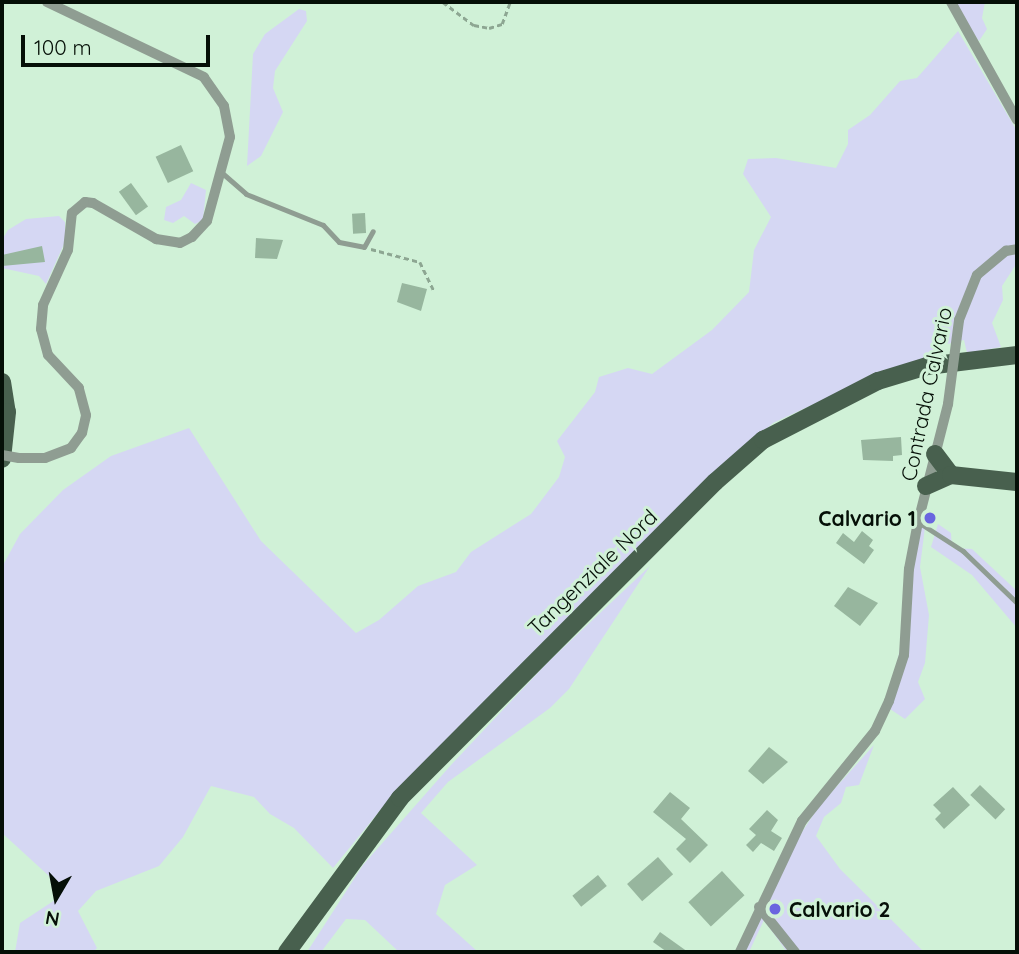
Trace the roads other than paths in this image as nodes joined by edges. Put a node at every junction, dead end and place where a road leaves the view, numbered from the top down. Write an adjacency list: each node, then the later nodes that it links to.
1 (47, 2): 4 (street)
2 (951, 2): 3 (street)
3 (1017, 120)
4 (222, 172): 5 (lane); 10 (street)
5 (373, 232)
6 (1017, 248): 9 (street, Contrada Calvario, bridge)
7 (1017, 355): 17 (main road, Tangenziale Nord)
8 (2, 382): 10 (main road)
9 (935, 454): 11 (main road); 13 (street, Contrada Calvario)
10 (8, 457)
11 (951, 475): 12 (main road); 13 (main road)
12 (1017, 482)
13 (926, 486): 14 (street, Contrada Calvario)
14 (918, 522): 15 (lane); 16 (street, Contrada Calvario)
15 (1017, 603)
16 (759, 907): 18 (street, Contrada Calvario); 19 (street)
17 (287, 952)
18 (740, 952)
19 (795, 952)

